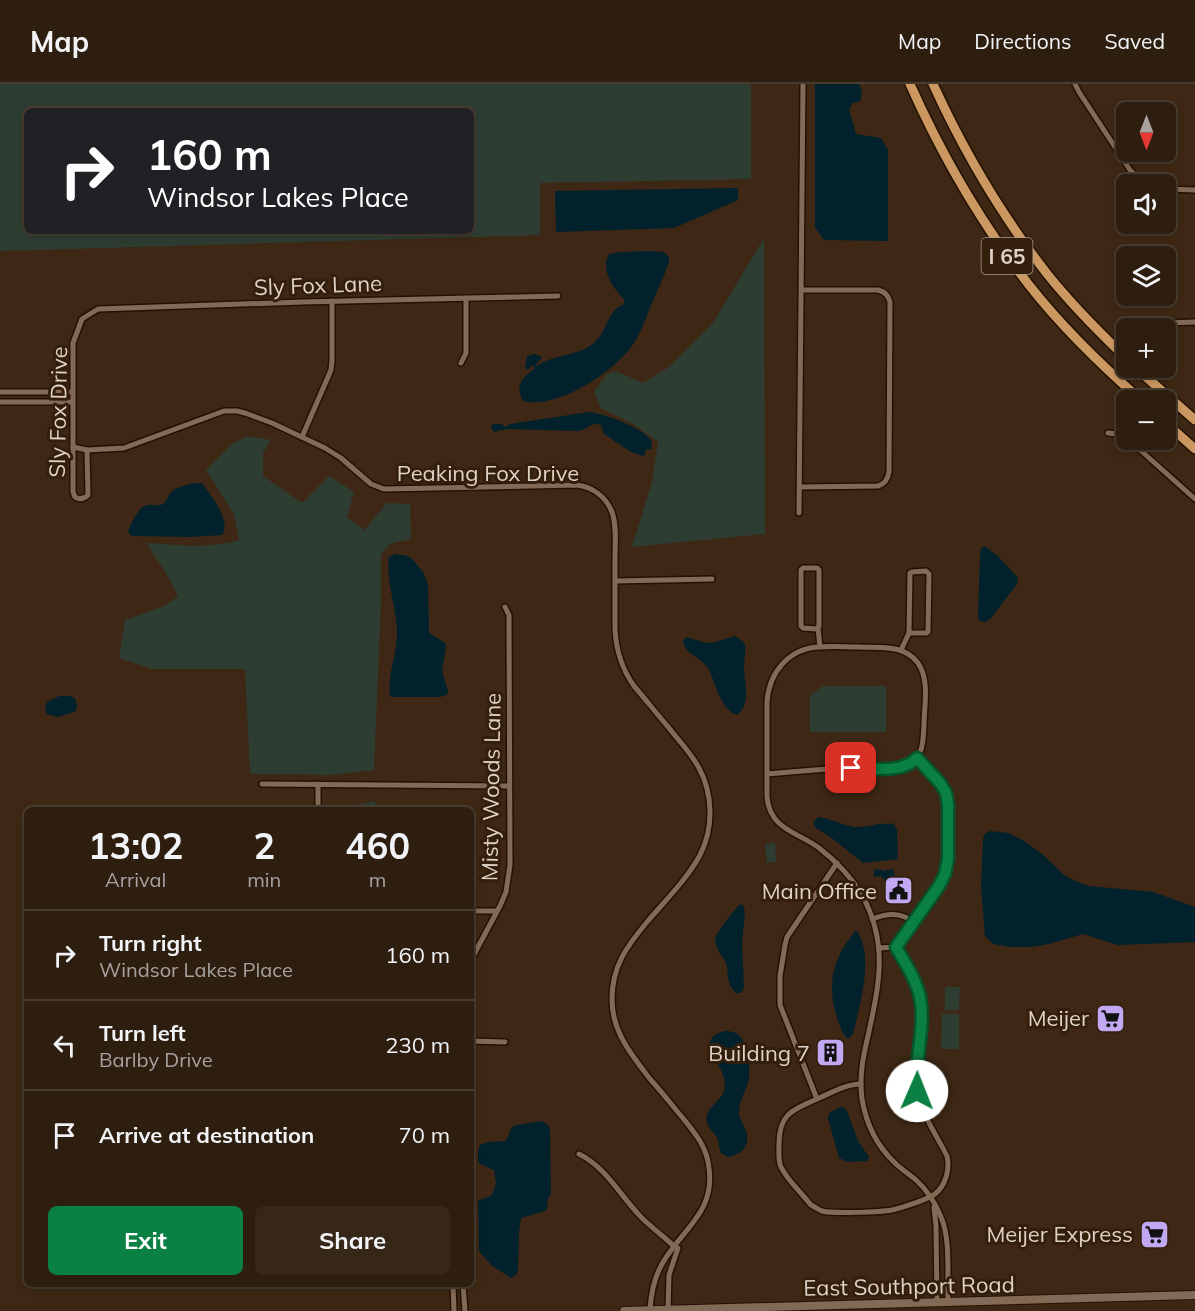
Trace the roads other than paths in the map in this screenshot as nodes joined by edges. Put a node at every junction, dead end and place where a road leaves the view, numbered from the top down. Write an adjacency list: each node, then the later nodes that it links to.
1 (803, 84): 8 (street)
2 (910, 84): 18 (highway, I 65)
3 (933, 84): 15 (highway, I 65)
4 (1075, 84): 5 (street)
5 (1135, 174)
6 (1176, 189): 7 (street)
7 (1195, 190)
8 (802, 290): 32 (street); 32 (street)
9 (558, 296): 10 (street, Sly Fox Lane)
10 (466, 298): 11 (street, Sly Fox Lane); 16 (street)
11 (332, 301): 12 (street, Sly Fox Lane); 27 (street)
12 (82, 320): 20 (street, Sly Fox Drive)
13 (1195, 322): 14 (street)
14 (1176, 323)
15 (1116, 348)
16 (461, 363)
17 (1147, 378): 23 (highway)
18 (1129, 390)
19 (0, 392): 20 (street)
20 (73, 392): 22 (street, Sly Fox Drive)
21 (0, 402): 22 (street)
22 (72, 402): 28 (street, Sly Fox Drive)
23 (1195, 420)
24 (1176, 432): 29 (highway)
25 (1108, 433): 26 (street)
26 (1116, 435)
27 (302, 437): 30 (street, Peaking Fox Drive); 36 (street, Peaking Fox Drive)
28 (73, 447): 30 (street, Peaking Fox Drive); 30 (street, Sly Fox Drive)
29 (1195, 449)
30 (87, 450)
31 (1140, 450): 33 (street)
32 (800, 487): 34 (street)
33 (1195, 498)
34 (799, 513)
35 (712, 579): 36 (street)
36 (615, 581): 62 (street, Peaking Fox Drive)
37 (505, 607): 46 (street, Misty Woods Lane)
38 (818, 628): 38 (street); 40 (street)
39 (909, 633): 39 (street); 41 (street)
40 (820, 647): 41 (street); 43 (street)
41 (901, 650): 42 (street)
42 (917, 758): 43 (street); 52 (street)
43 (768, 774): 48 (street)
44 (262, 784): 45 (street)
45 (318, 784): 46 (street); 47 (street)
46 (509, 786): 50 (street, Misty Woods Lane)
47 (318, 807)
48 (837, 863): 51 (street); 59 (street)
49 (474, 911): 50 (street)
50 (497, 911): 55 (street, Misty Woods Lane)
51 (872, 919): 52 (street); 54 (street)
52 (914, 922): 53 (street)
53 (896, 947): 54 (street); 61 (street)
54 (879, 948): 58 (street)
55 (474, 954)
56 (474, 1041): 57 (street)
57 (505, 1042)
58 (861, 1084): 59 (street); 61 (street)
59 (817, 1099): 61 (street)
60 (579, 1154): 62 (street)
61 (930, 1197): 66 (street); 67 (street)
62 (676, 1247): 68 (street); 69 (street)
63 (453, 1287): 70 (street)
64 (464, 1287): 71 (street)
65 (1195, 1295): 67 (main road, East Southport Road)
66 (937, 1303): 67 (main road, East Southport Road); 69 (main road, East Southport Road)
67 (948, 1303)
68 (650, 1310): 69 (main road, East Southport Road); 72 (main road, East Southport Road)
69 (669, 1310)
70 (454, 1311)
71 (465, 1311)
72 (624, 1311)

